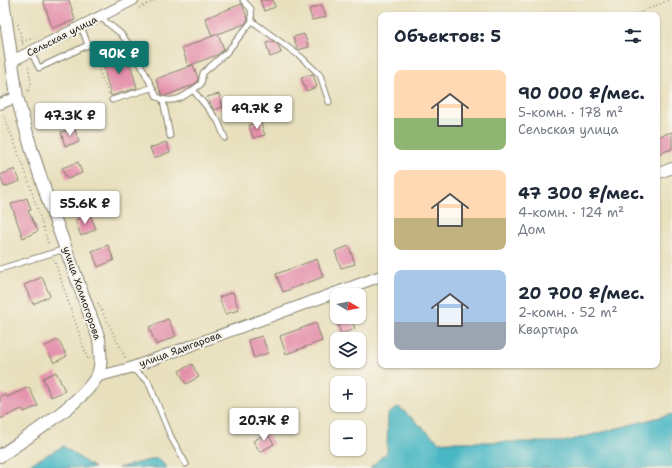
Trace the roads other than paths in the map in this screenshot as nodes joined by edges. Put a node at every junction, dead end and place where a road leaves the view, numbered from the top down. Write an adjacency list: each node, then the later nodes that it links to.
1 (3, 0): 8 (street, улица Холмогорова)
2 (133, 0): 4 (street, Сельская улица)
3 (243, 0): 5 (lane)
4 (100, 17): 6 (street, Сельская улица); 9 (lane)
5 (252, 21): 10 (lane); 14 (lane)
6 (81, 26): 7 (street, Сельская улица); 7 (lane)
7 (29, 53): 8 (street, Сельская улица)
8 (12, 62): 11 (street, улица Холмогорова)
9 (151, 88): 12 (lane); 13 (lane)
10 (193, 90): 13 (lane); 17 (lane)
11 (22, 95): 15 (street); 20 (street, улица Холмогорова)
12 (112, 100)
13 (163, 100): 16 (lane)
14 (329, 102)
15 (1, 109)
16 (170, 136)
17 (225, 138)
18 (672, 168): 19 (street)
19 (660, 173)
20 (66, 249): 21 (lane); 24 (street, улица Холмогорова)
21 (0, 269)
22 (378, 277): 23 (street, улица Ядыгарова)
23 (130, 368): 24 (street, улица Ядыгарова); 26 (lane)
24 (96, 377): 25 (street)
25 (0, 456)
26 (186, 464)

